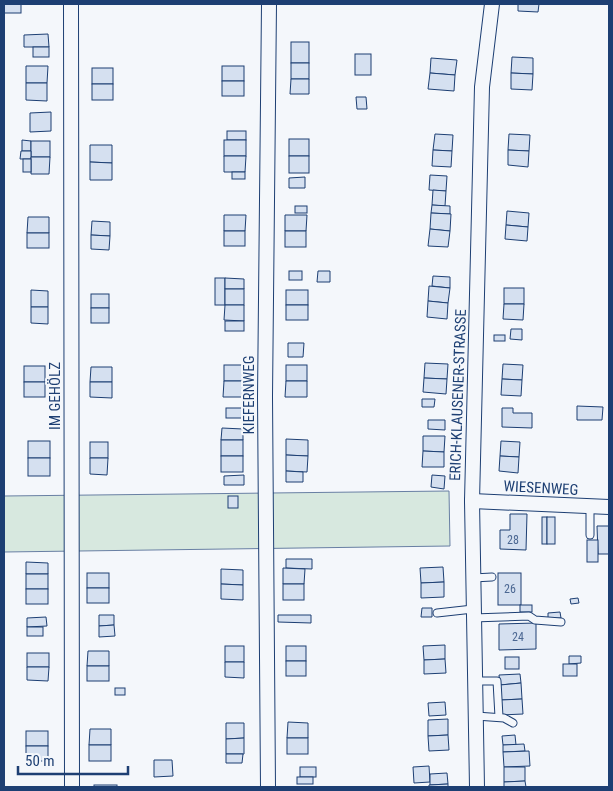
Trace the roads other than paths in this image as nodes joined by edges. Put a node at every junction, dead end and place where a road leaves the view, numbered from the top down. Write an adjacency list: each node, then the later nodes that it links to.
1 (71, 4): 17 (street, IM GEHÖLZ)
2 (269, 4): 18 (street, KIEFERNWEG)
3 (492, 4): 4 (street, ERICH-KLAUSENER-STRASSE)
4 (472, 501): 5 (street, WIESENWEG); 9 (street, ERICH-KLAUSENER-STRASSE)
5 (590, 506): 6 (street, WIESENWEG); 7 (lane)
6 (609, 507)
7 (590, 535)
8 (492, 577): 9 (lane)
9 (472, 578): 11 (street, ERICH-KLAUSENER-STRASSE)
10 (437, 613): 11 (lane)
11 (473, 614): 12 (lane); 13 (street, ERICH-KLAUSENER-STRASSE)
12 (561, 622)
13 (475, 680): 14 (street, ERICH-KLAUSENER-STRASSE); 15 (lane)
14 (476, 716): 15 (lane); 19 (street, ERICH-KLAUSENER-STRASSE)
15 (499, 717): 16 (lane)
16 (513, 723)
17 (72, 787)
18 (268, 787)
19 (477, 787)

